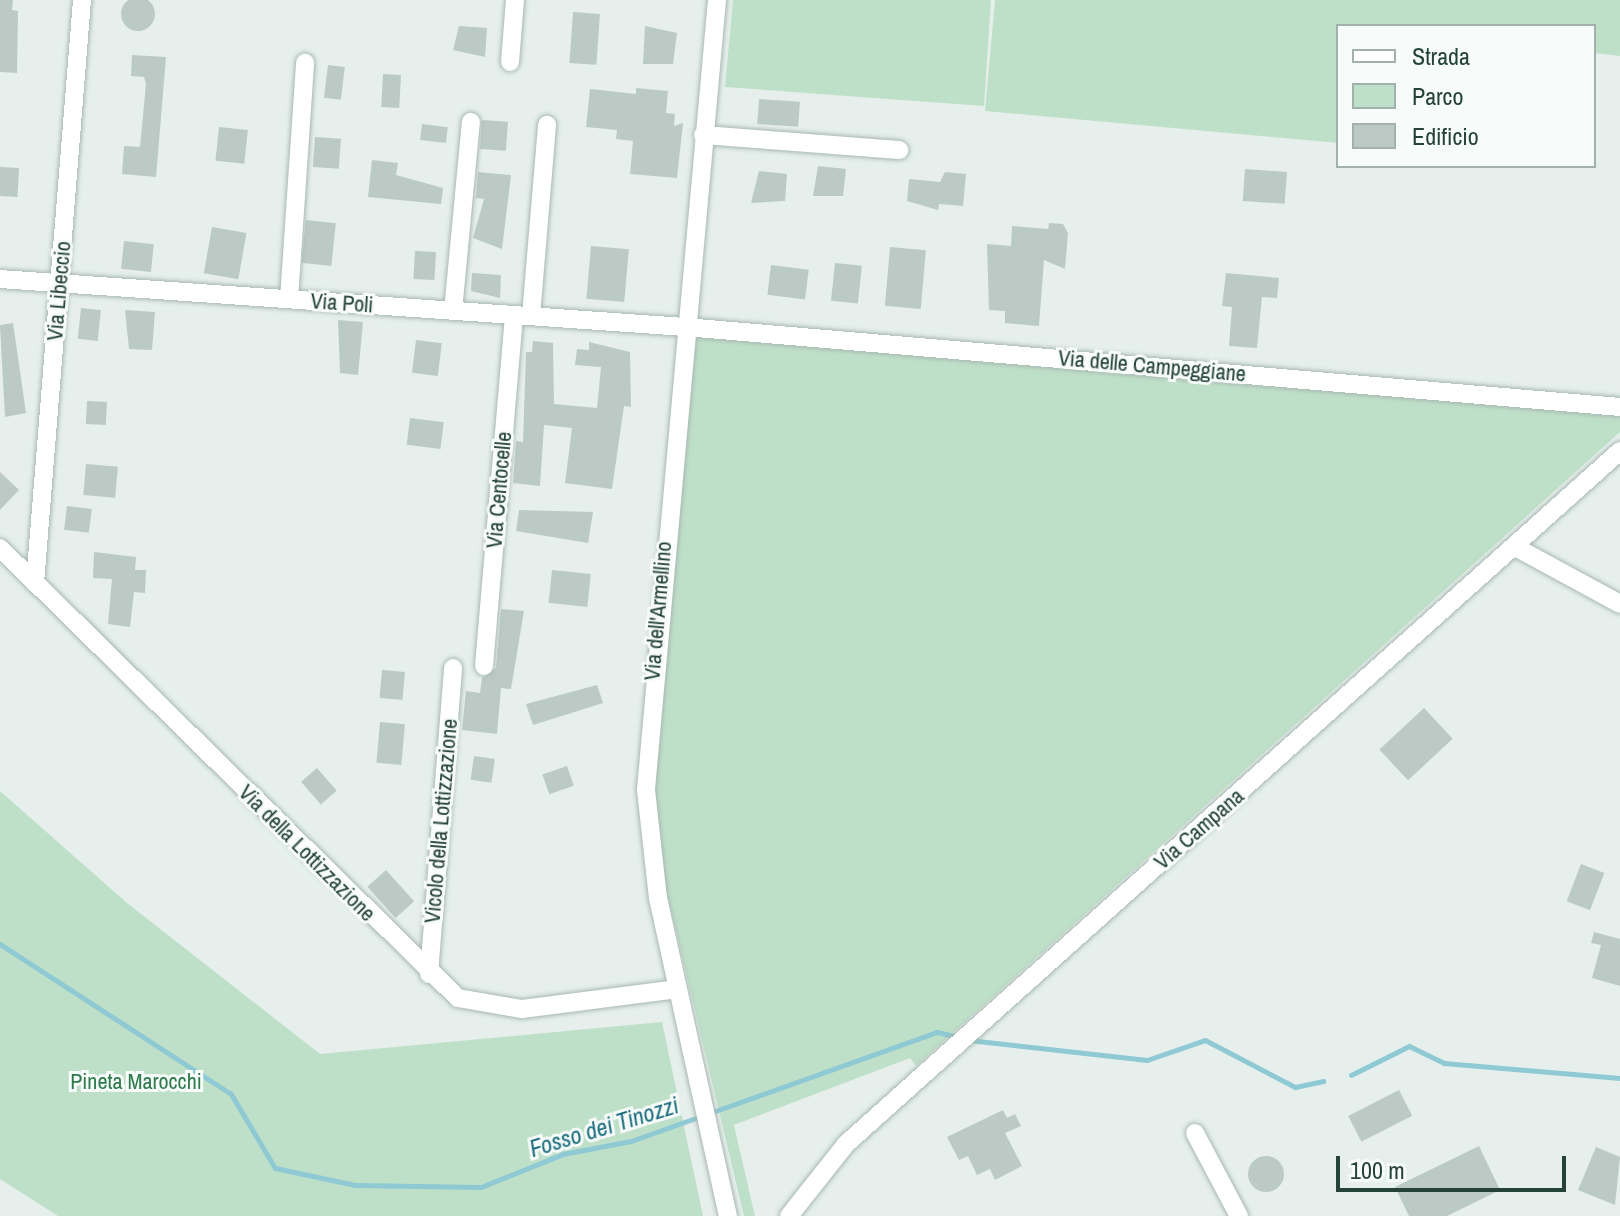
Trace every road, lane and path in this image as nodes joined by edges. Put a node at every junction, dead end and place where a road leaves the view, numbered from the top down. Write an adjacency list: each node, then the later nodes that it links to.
1 (82, 0): 12 (street, Via Libeccio)
2 (515, 0): 4 (street)
3 (717, 0): 8 (street, Via dell'Armellino)
4 (510, 62)
5 (305, 63): 13 (street)
6 (471, 122): 14 (street)
7 (547, 125): 15 (street, Via Centocelle)
8 (704, 129): 9 (street); 10 (street); 16 (street, Via dell'Armellino)
9 (883, 137)
10 (899, 150)
11 (0, 279): 12 (street, Via Poli)
12 (59, 283): 13 (street, Via Poli); 21 (street, Via Libeccio)
13 (289, 299): 14 (street, Via Poli)
14 (453, 311): 15 (street, Via Poli)
15 (522, 316): 16 (street, Via Poli); 23 (street, Via Centocelle)
16 (685, 327): 17 (street, Via delle Campeggiane); 26 (street, Via dell'Armellino)
17 (1620, 407)
18 (1620, 451): 20 (street, Via Campana)
19 (0, 548): 21 (street, Via della Lottizzazione)
20 (1517, 548): 22 (street); 29 (street, Via Campana)
21 (35, 583): 25 (street, Via della Lottizzazione)
22 (1620, 604)
23 (484, 666)
24 (453, 668): 25 (street, Vicolo della Lottizzazione)
25 (429, 974): 26 (street, Via della Lottizzazione)
26 (678, 989): 28 (street, Via dell'Armellino)
27 (1195, 1133): 30 (street)
28 (728, 1216)
29 (789, 1216)
30 (1239, 1216)

